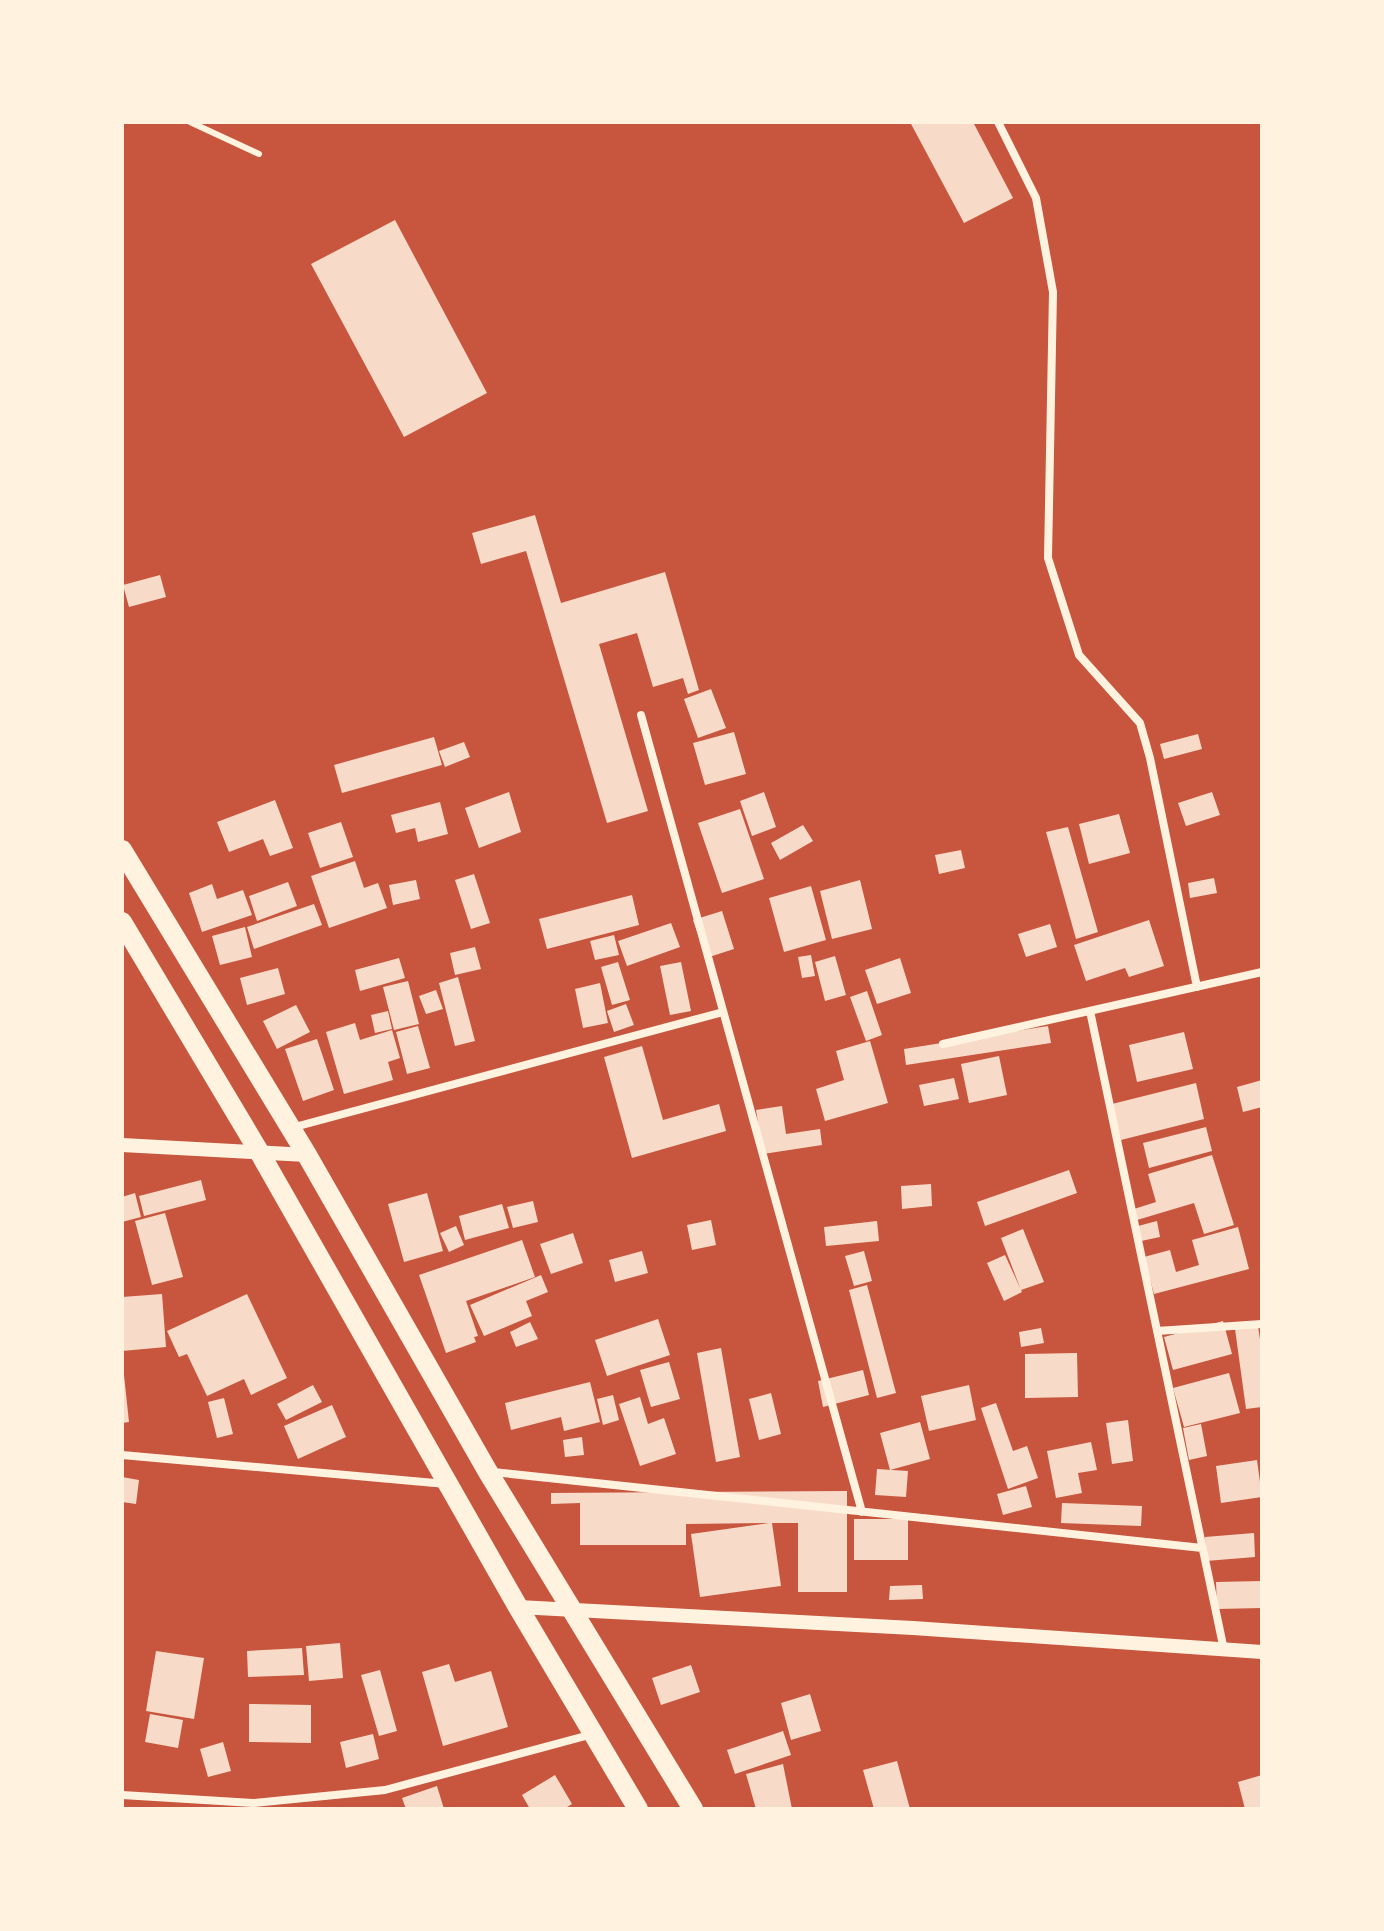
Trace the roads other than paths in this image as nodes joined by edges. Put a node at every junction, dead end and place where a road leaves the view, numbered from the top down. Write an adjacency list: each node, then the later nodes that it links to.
1 (190, 122): 3 (lane)
2 (998, 122): 8 (street)
3 (259, 154)
4 (641, 715): 10 (street)
5 (122, 850): 12 (main road)
6 (122, 922): 14 (main road)
7 (1262, 972): 8 (street)
8 (1197, 987): 9 (street)
9 (1090, 1011): 11 (street); 17 (street)
10 (723, 1012): 12 (street); 21 (street)
11 (943, 1044)
12 (291, 1128): 15 (main road)
13 (122, 1145): 14 (street)
14 (261, 1155): 15 (street); 20 (main road)
15 (307, 1155): 19 (main road)
16 (1262, 1324): 17 (street)
17 (1157, 1331): 22 (street)
18 (122, 1455): 20 (street)
19 (488, 1472): 21 (street); 24 (main road)
20 (450, 1485): 23 (main road)
21 (862, 1512): 22 (street)
22 (1202, 1548): 25 (street)
23 (518, 1607): 24 (street); 27 (main road)
24 (573, 1611): 25 (street); 31 (main road)
25 (1224, 1650): 26 (street)
26 (1262, 1652)
27 (593, 1734): 29 (street); 30 (main road)
28 (122, 1795): 29 (street)
29 (253, 1806)
30 (638, 1809)
31 (693, 1809)

